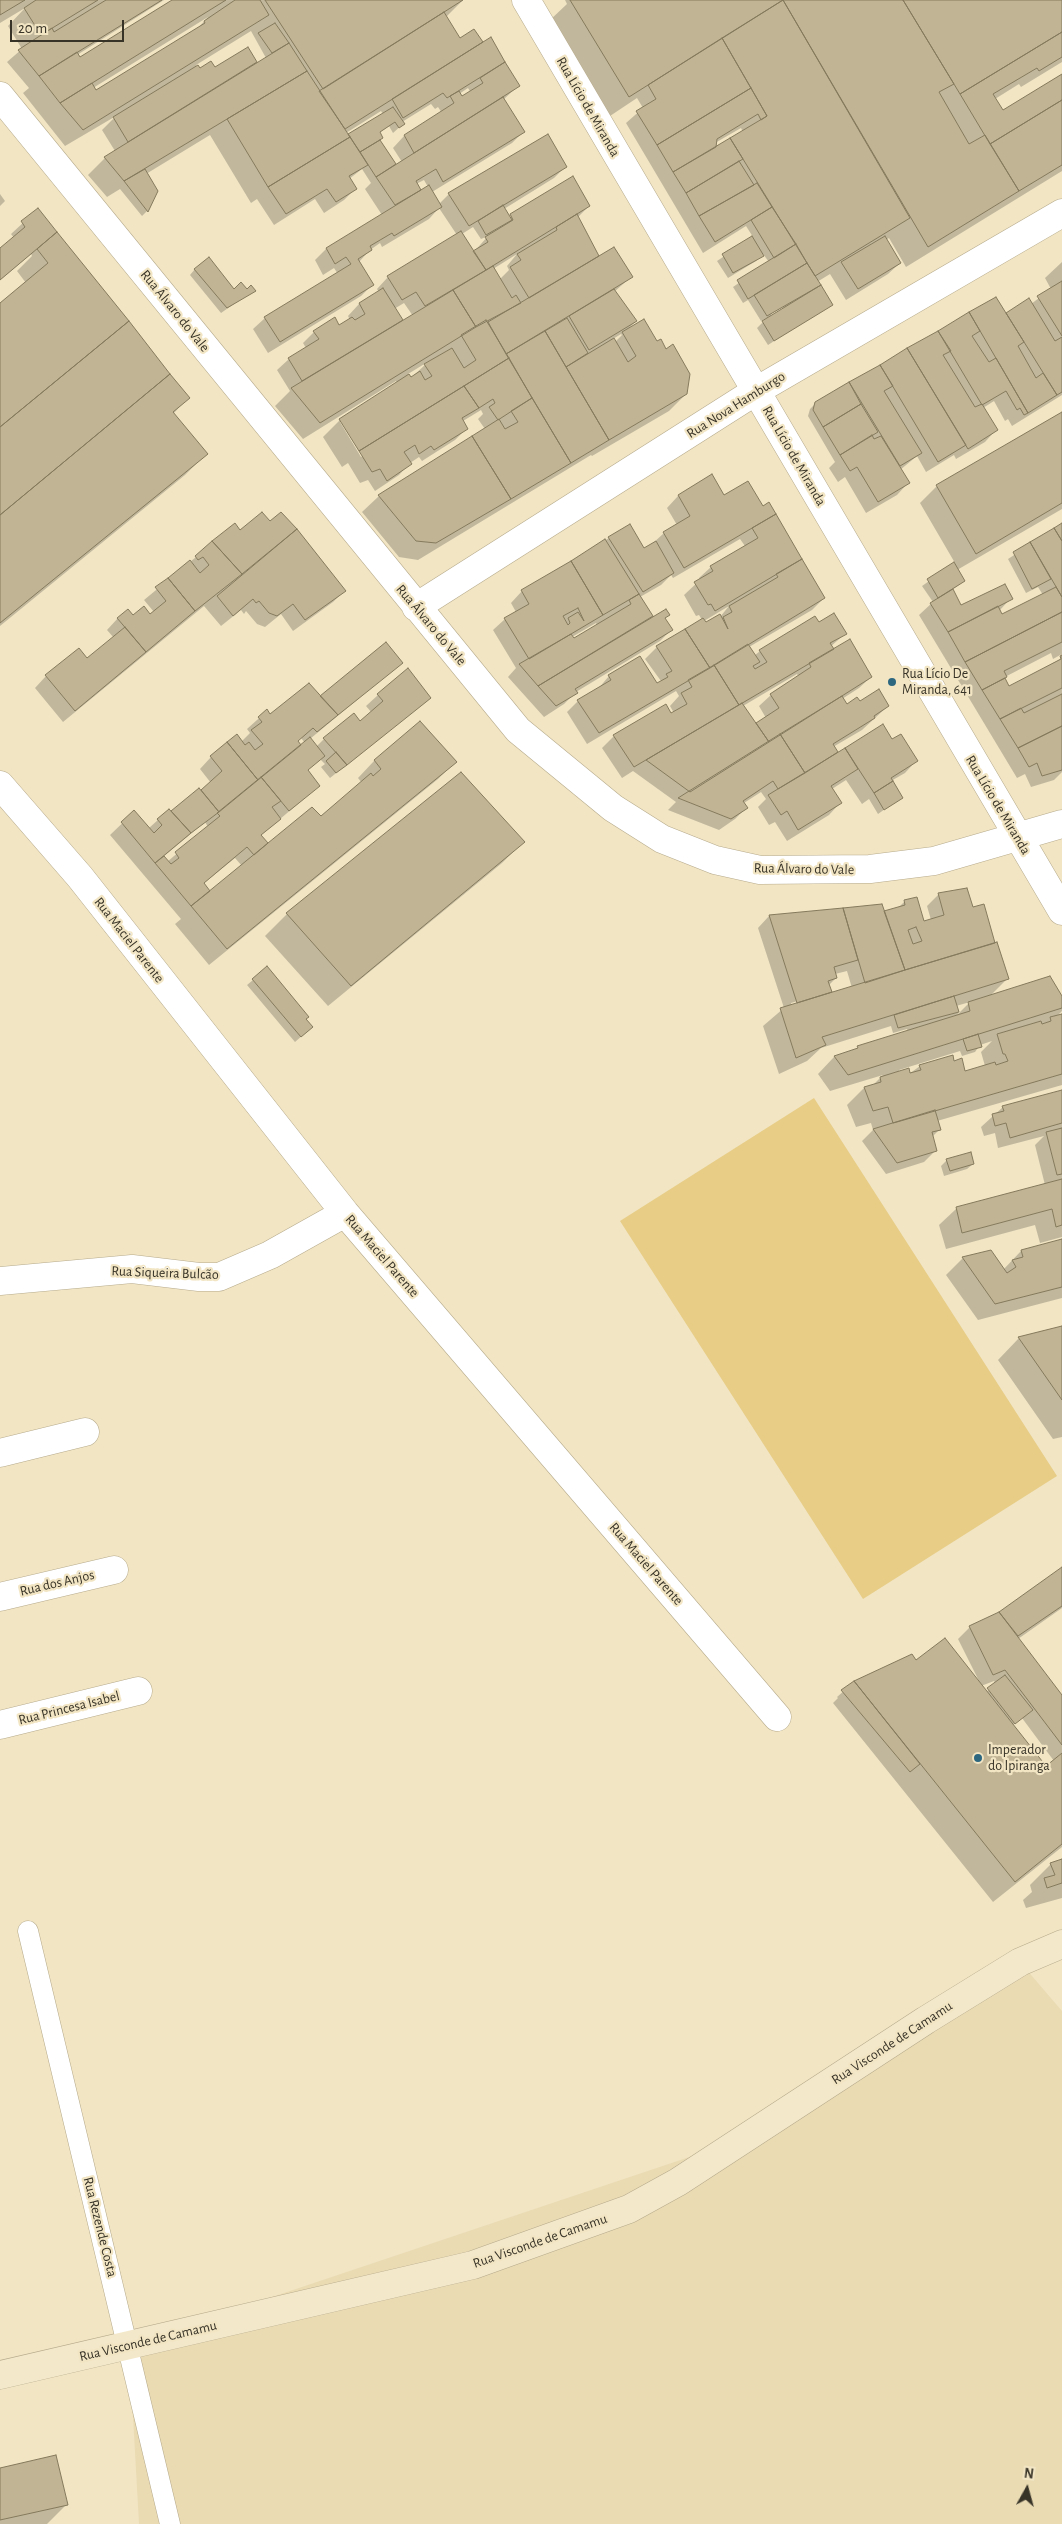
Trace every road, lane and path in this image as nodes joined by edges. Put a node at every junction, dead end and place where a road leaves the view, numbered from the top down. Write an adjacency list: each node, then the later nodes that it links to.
1 (526, 0): 4 (street, Rua Lício de Miranda)
2 (0, 96): 5 (street, Rua Álvaro do Vale)
3 (1062, 214): 4 (street, Rua Nova Hamburgo)
4 (756, 391): 5 (street, Rua Nova Hamburgo); 8 (street, Rua Lício de Miranda)
5 (416, 608): 8 (street, Rua Álvaro do Vale)
6 (0, 785): 10 (street, Rua Maciel Parente)
7 (1062, 824): 8 (street, Rua Álvaro do Vale)
8 (1018, 839): 9 (street, Rua Lício de Miranda)
9 (1062, 912)
10 (345, 1213): 11 (street, Rua Siqueira Bulcão); 17 (street, Rua Maciel Parente)
11 (0, 1282)
12 (85, 1432): 13 (street)
13 (0, 1453)
14 (114, 1570): 15 (street, Rua dos Anjos)
15 (0, 1597)
16 (138, 1691): 18 (street, Rua Princesa Isabel)
17 (777, 1717)
18 (0, 1724)
19 (28, 1931): 21 (lane, Rua Rezende Costa)
20 (1062, 1944): 21 (street, Rua Visconde de Camamu)
21 (129, 2345): 22 (street, Rua Visconde de Camamu); 23 (lane, Rua Rezende Costa)
22 (0, 2375)
23 (170, 2524)

